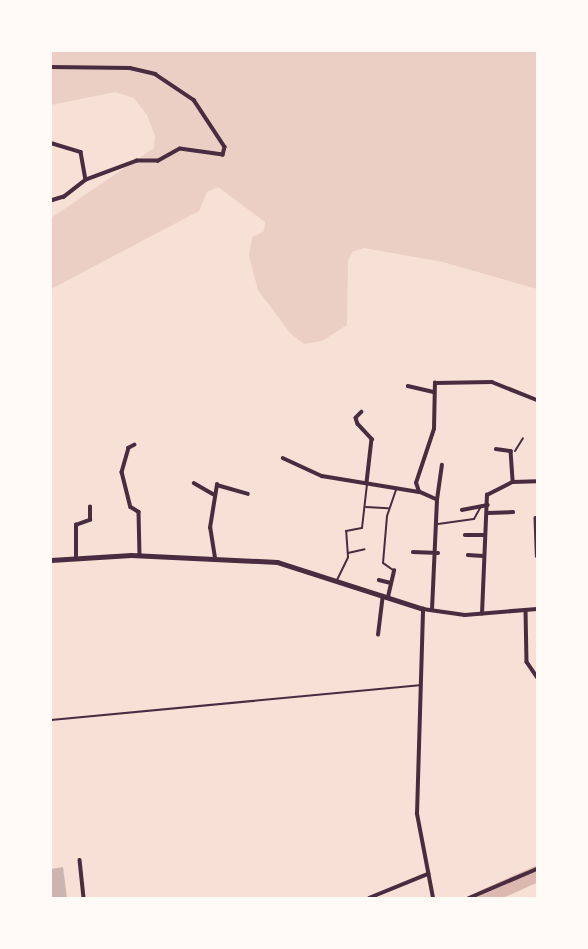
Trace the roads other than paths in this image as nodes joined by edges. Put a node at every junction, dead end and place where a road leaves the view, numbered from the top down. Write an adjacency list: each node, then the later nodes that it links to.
1 (51, 67): 3 (street)
2 (51, 143): 3 (street)
3 (86, 180): 4 (street)
4 (51, 201)
5 (408, 386): 6 (street)
6 (433, 392): 7 (street); 18 (street)
7 (537, 400)
8 (362, 412): 16 (street)
9 (135, 445): 38 (street)
10 (496, 449): 14 (street)
11 (283, 458): 16 (street)
12 (442, 464): 21 (street)
13 (537, 481): 14 (street)
14 (513, 482): 22 (street)
15 (194, 483): 19 (street)
16 (367, 483): 17 (street); 24 (lane)
17 (397, 488): 18 (street); 26 (lane)
18 (419, 492): 21 (street)
19 (213, 494): 20 (street); 43 (street)
20 (248, 494)
21 (437, 500): 31 (street)
22 (488, 505): 25 (street); 29 (street)
23 (90, 507): 42 (street)
24 (366, 507): 26 (lane); 36 (lane)
25 (481, 507): 27 (street); 31 (lane)
26 (389, 508): 45 (lane)
27 (462, 510)
28 (513, 512): 29 (street)
29 (488, 513): 33 (street)
30 (536, 518): 41 (street)
31 (437, 524): 37 (street)
32 (465, 535): 33 (street)
33 (483, 535): 40 (street)
34 (365, 549): 36 (lane)
35 (413, 552): 37 (street)
36 (347, 553): 47 (lane)
37 (438, 553): 52 (street)
38 (140, 555): 42 (street); 43 (street)
39 (468, 555): 40 (street)
40 (483, 556): 54 (street)
41 (537, 556)
42 (76, 557): 44 (street)
43 (215, 558): 47 (street)
44 (51, 560)
45 (394, 571): 48 (street)
46 (379, 580): 48 (street)
47 (337, 581): 49 (street)
48 (391, 583): 49 (street)
49 (386, 596): 50 (street); 55 (street)
50 (424, 608): 52 (street); 57 (street)
51 (537, 609): 53 (street)
52 (432, 610): 54 (street)
53 (526, 610): 54 (street); 56 (street)
54 (482, 614)
55 (378, 635)
56 (537, 677)
57 (421, 684): 58 (lane); 61 (street)
58 (51, 720)
59 (80, 860): 62 (street)
60 (537, 869): 65 (street)
61 (428, 874): 63 (street); 64 (street)
62 (84, 898)
63 (369, 898)
64 (433, 898)
65 (469, 898)

